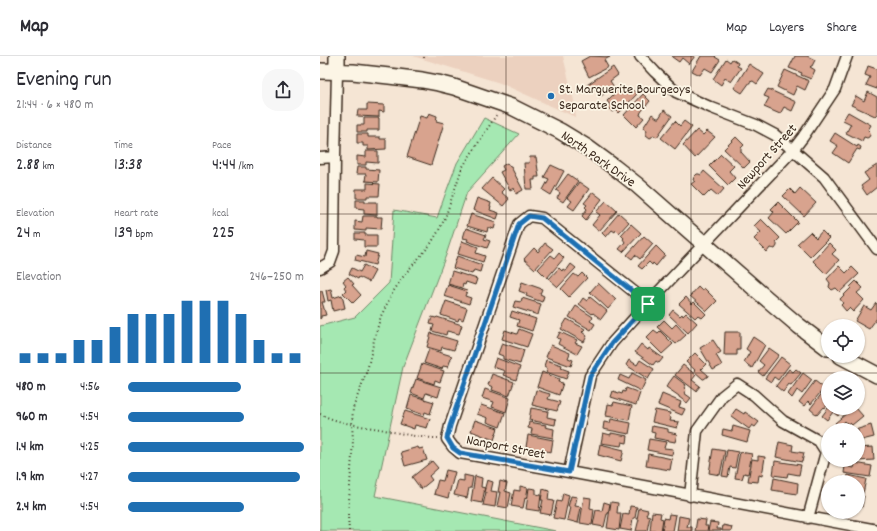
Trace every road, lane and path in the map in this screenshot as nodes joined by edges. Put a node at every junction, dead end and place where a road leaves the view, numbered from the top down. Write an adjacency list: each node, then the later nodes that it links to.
1 (337, 56): 5 (main road)
2 (640, 56): 7 (street)
3 (847, 56): 7 (street, Newport Street)
4 (320, 71): 5 (main road, North Park Drive)
5 (337, 72): 6 (main road, North Park Drive); 8 (street)
6 (503, 103): 10 (main road, North Park Drive); 18 (path)
7 (793, 150): 10 (street, Newport Street); 11 (street)
8 (335, 157): 9 (street); 12 (street)
9 (320, 158)
10 (704, 244): 13 (street, Newport Street); 14 (main road, North Park Drive)
11 (877, 250)
12 (320, 268)
13 (648, 304): 19 (street, Nanport Street); 20 (street, Newport Street)
14 (821, 343)
15 (854, 363): 16 (main road)
16 (877, 375)
17 (320, 414): 18 (path)
18 (352, 424): 19 (path); 24 (path)
19 (447, 438): 20 (street, Nanport Street)
20 (569, 472): 21 (street, Nanport Street)
21 (690, 496): 22 (street, Nanport Street); 22 (street)
22 (808, 518): 23 (street, Nanport Street)
23 (877, 530)
24 (350, 531)

